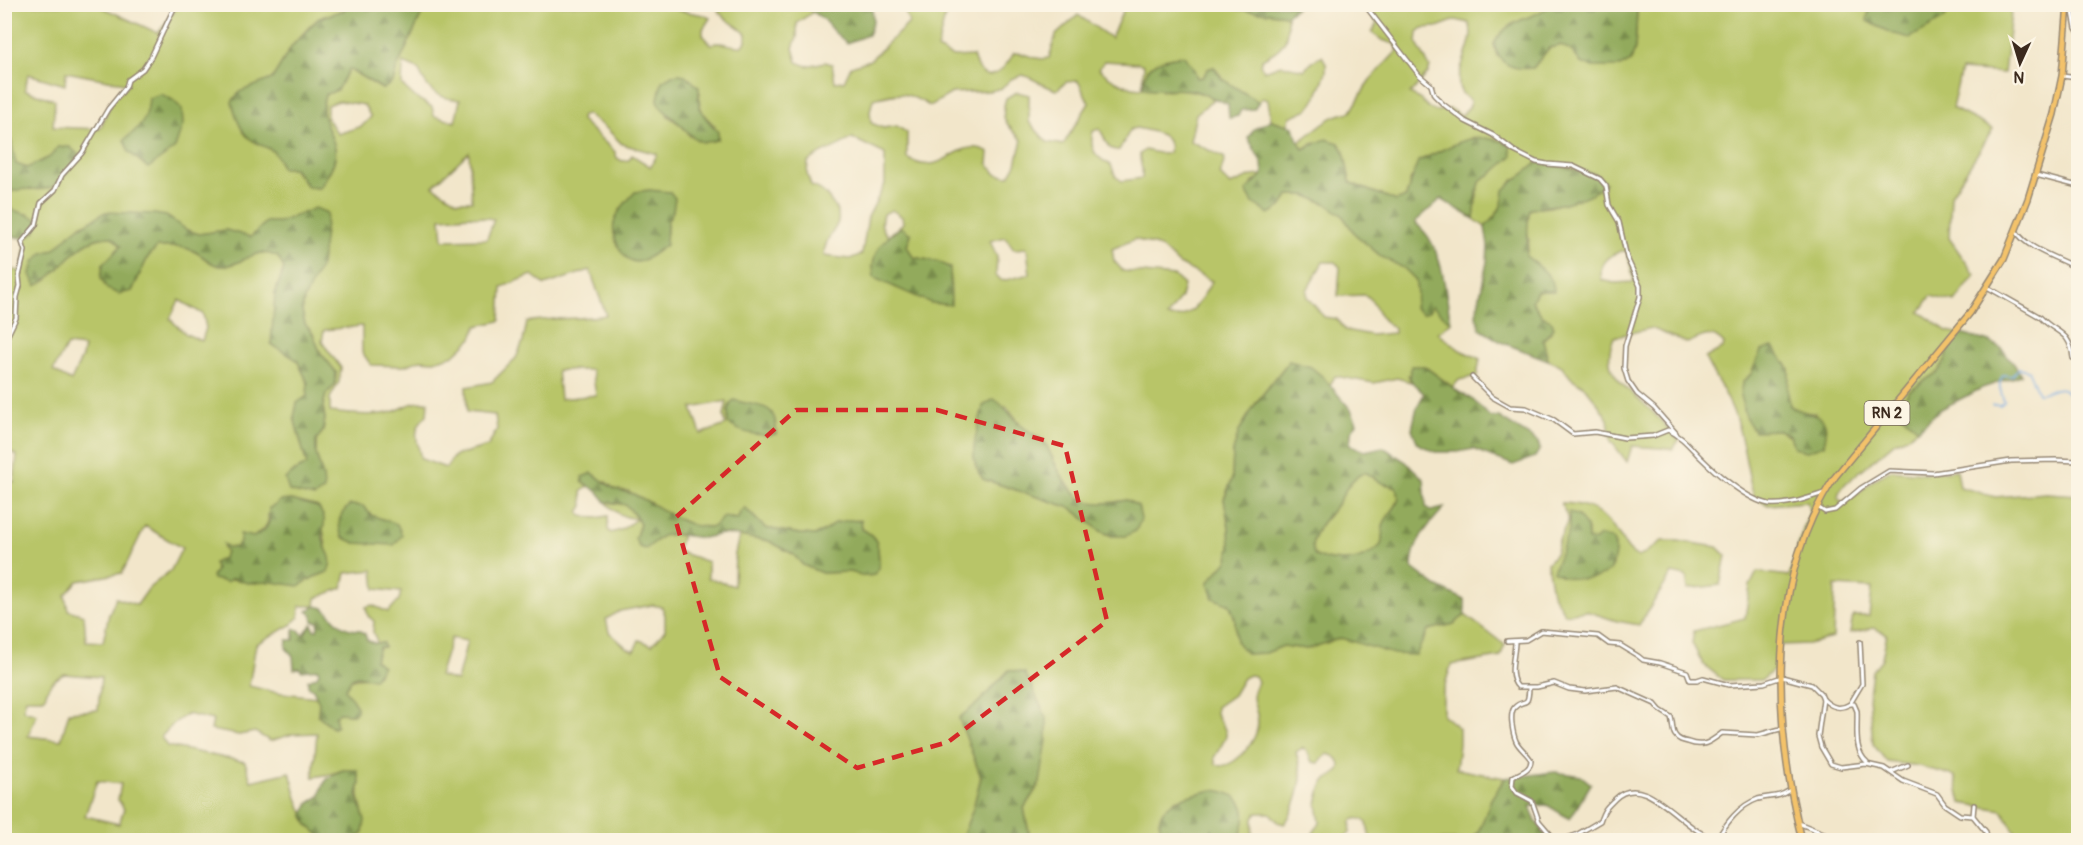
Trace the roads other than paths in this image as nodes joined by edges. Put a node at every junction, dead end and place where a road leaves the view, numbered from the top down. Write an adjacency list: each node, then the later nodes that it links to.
1 (176, 4): 12 (street)
2 (1364, 4): 15 (street)
3 (2068, 7): 4 (street); 5 (main road, RN 2)
4 (2079, 31)
5 (2062, 76): 6 (street); 7 (main road, RN 2)
6 (2079, 78)
7 (2036, 175): 8 (street); 9 (main road, RN 2)
8 (2079, 186)
9 (2016, 231): 10 (street); 11 (main road, RN 2)
10 (2079, 268)
11 (1987, 287): 13 (street); 17 (main road, RN 2)
12 (4, 343)
13 (2073, 358)
14 (1472, 377): 15 (street)
15 (1676, 434): 17 (street)
16 (2079, 462): 18 (street)
17 (1824, 493): 18 (main road, RN 2)
18 (1817, 507): 22 (main road, RN 2)
19 (1507, 641): 20 (street)
20 (1515, 642): 22 (street); 23 (street)
21 (1860, 642): 25 (street)
22 (1782, 677): 24 (street); 26 (main road, RN 2)
23 (1528, 688): 26 (street); 35 (street)
24 (1823, 699): 25 (street); 27 (street)
25 (1850, 704): 27 (street)
26 (1784, 728): 30 (main road, RN 2)
27 (1873, 765): 29 (street)
28 (1908, 765): 29 (street)
29 (1891, 772): 32 (street)
30 (1791, 790): 33 (main road, RN 2); 35 (street)
31 (1974, 805): 32 (street)
32 (1973, 816): 39 (street)
33 (1798, 823): 34 (street); 36 (main road, RN 2)
34 (1832, 837): 37 (street); 38 (street)
35 (1717, 840)
36 (1802, 840)
37 (1836, 840)
38 (1855, 840)
39 (1984, 840)

